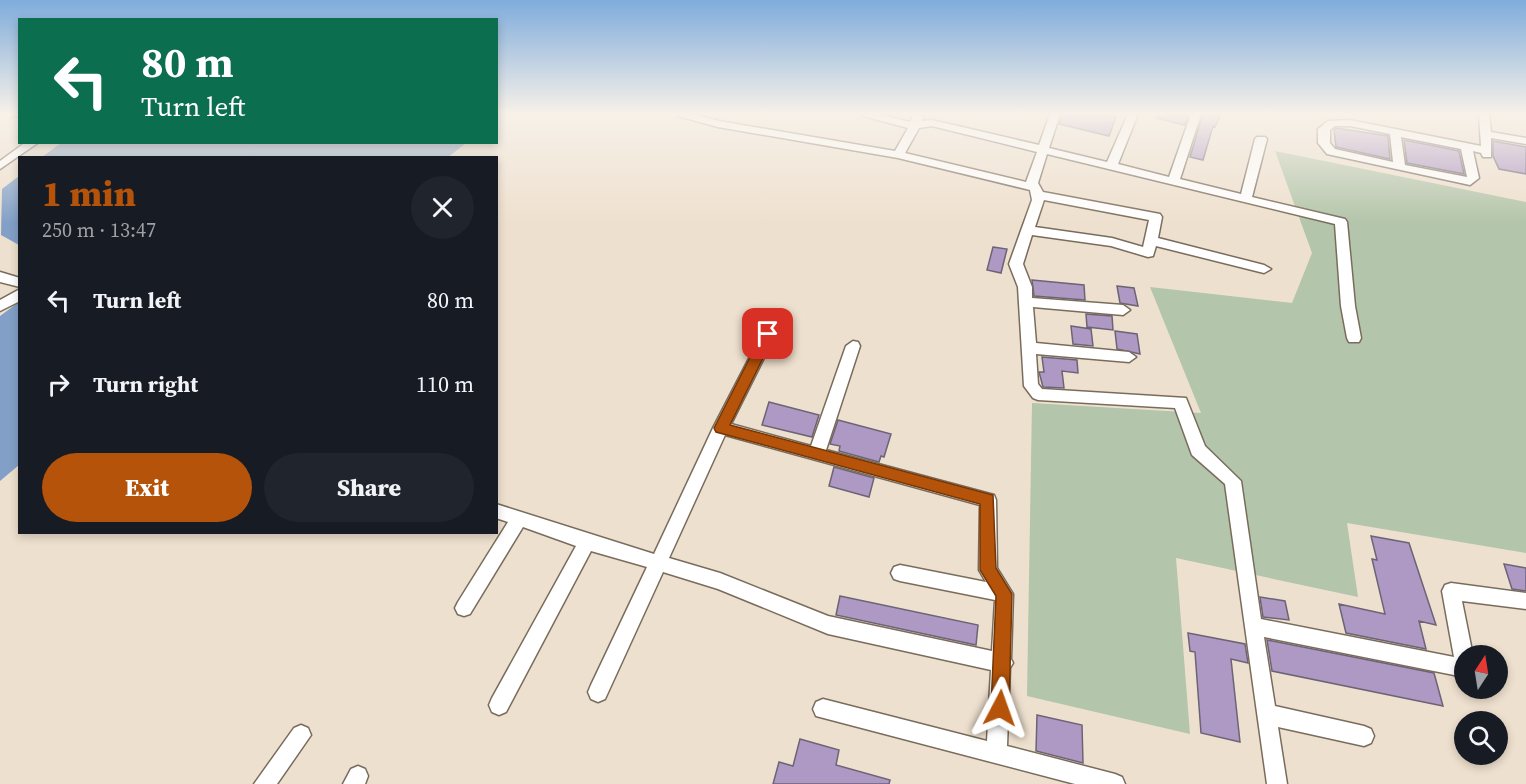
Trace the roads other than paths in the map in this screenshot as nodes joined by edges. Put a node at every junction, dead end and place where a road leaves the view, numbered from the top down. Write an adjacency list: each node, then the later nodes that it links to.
1 (2, 151): 13 (street)
2 (23, 151): 13 (street)
3 (872, 151): 14 (street)
4 (900, 151): 14 (street)
5 (1044, 151): 19 (street)
6 (1050, 151): 16 (street)
7 (1118, 151): 16 (street)
8 (1184, 151): 18 (street)
9 (1259, 151): 20 (street)
10 (1330, 151): 17 (street)
11 (1398, 151): 17 (street)
12 (1467, 151): 17 (street)
13 (17, 155): 15 (street)
14 (897, 155): 19 (street)
15 (0, 166)
16 (1111, 166): 18 (street)
17 (1400, 168)
18 (1174, 180): 20 (street)
19 (1036, 191): 21 (street); 22 (street)
20 (1246, 198): 31 (street)
21 (1028, 230): 22 (street); 27 (street)
22 (1151, 241): 23 (street)
23 (1264, 269)
24 (0, 277): 25 (street)
25 (18, 282)
26 (18, 295): 28 (street)
27 (1027, 302): 29 (street); 33 (street)
28 (0, 306)
29 (1123, 310)
30 (777, 316): 35 (street)
31 (1354, 338)
32 (853, 346): 36 (street)
33 (1029, 348): 34 (street); 45 (street)
34 (1129, 357)
35 (721, 428): 36 (street); 40 (street)
36 (817, 452): 42 (street)
37 (498, 512): 38 (street)
38 (519, 519): 39 (street); 44 (street)
39 (587, 542): 40 (street); 50 (street)
40 (659, 561): 47 (street); 49 (street)
41 (900, 573): 42 (street)
42 (1004, 594): 47 (street)
43 (1526, 601): 46 (street)
44 (464, 608)
45 (1253, 626): 48 (street); 52 (street)
46 (1462, 645)
47 (1003, 663): 55 (street)
48 (1454, 666)
49 (598, 692)
50 (499, 705)
51 (823, 709): 55 (street)
52 (1266, 714): 54 (street); 58 (street)
53 (301, 735): 56 (street)
54 (1364, 736)
55 (997, 754): 57 (street)
56 (264, 784)
57 (1115, 784)
58 (1277, 784)

